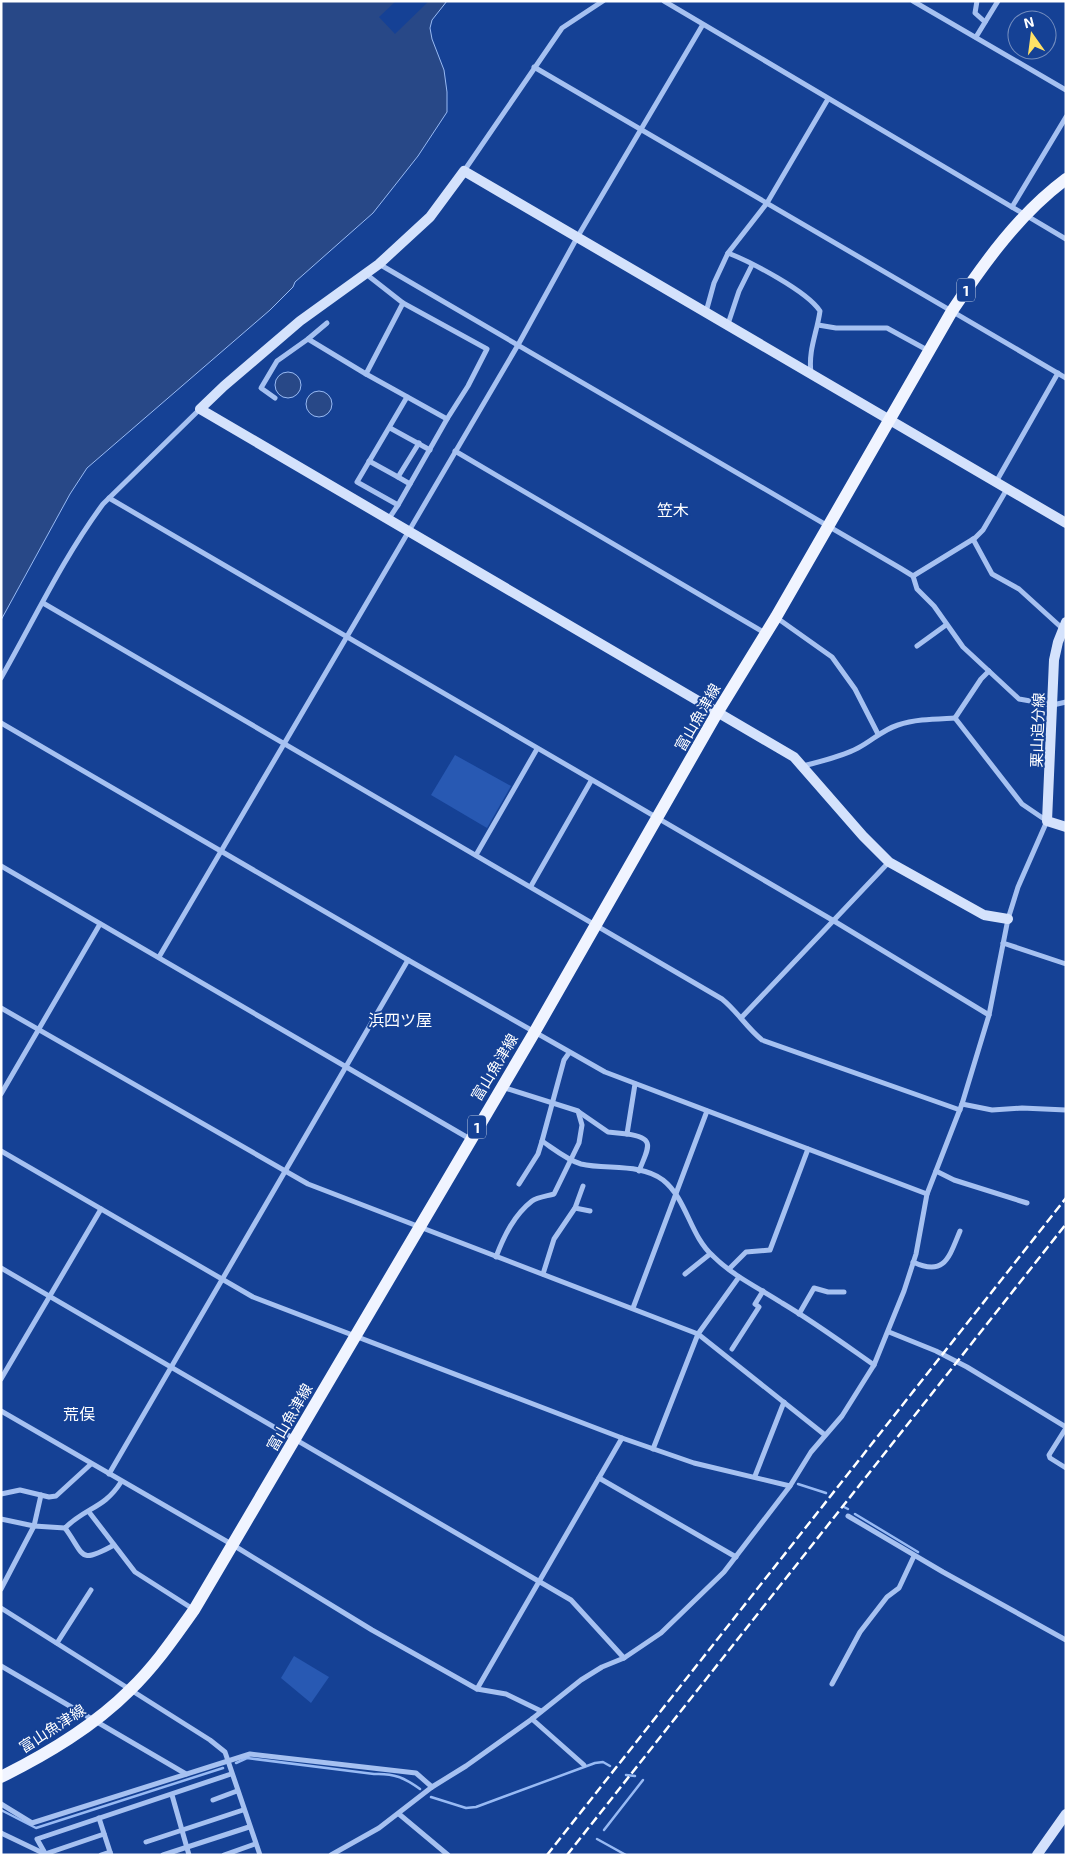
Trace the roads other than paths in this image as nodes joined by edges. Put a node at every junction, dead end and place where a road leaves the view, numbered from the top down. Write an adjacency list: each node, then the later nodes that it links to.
1 (603, 1): 9 (street)
2 (664, 1): 7 (street)
3 (913, 1): 8 (street)
4 (977, 1): 6 (street)
5 (998, 1): 6 (street)
6 (985, 22): 8 (street)
7 (702, 26): 11 (street); 13 (street)
8 (976, 37): 10 (street)
9 (534, 67): 13 (street); 14 (street)
10 (1066, 90)
11 (828, 100): 16 (street); 17 (street)
12 (1066, 118): 17 (street)
13 (641, 130): 16 (street); 19 (street)
14 (464, 171): 19 (street); 22 (street)
15 (1066, 179): 18 (main road, 1)
16 (767, 203): 21 (street); 26 (street)
17 (1012, 207): 18 (street)
18 (1025, 216): 20 (street); 26 (main road, 1)
19 (578, 236): 27 (street); 32 (street)
20 (1066, 239)
21 (728, 252): 23 (street); 27 (street)
22 (379, 264): 24 (street); 32 (street)
23 (752, 265): 29 (street); 30 (street)
24 (365, 274): 25 (street); 40 (street)
25 (403, 303): 36 (street); 41 (street)
26 (952, 311): 33 (main road, 1); 35 (street)
27 (706, 312): 29 (street)
28 (327, 323): 31 (street)
29 (728, 324): 34 (street)
30 (818, 325): 33 (street); 34 (street)
31 (308, 339): 36 (street); 38 (street)
32 (518, 345): 46 (street); 56 (street)
33 (929, 351): 42 (main road, 1)
34 (811, 373): 42 (street)
35 (1058, 373): 37 (street); 49 (street)
36 (366, 374): 39 (street)
37 (1066, 378)
38 (275, 398)
39 (407, 398): 41 (street); 43 (street)
40 (200, 409): 52 (street); 54 (street)
41 (447, 419): 45 (street)
42 (888, 419): 49 (street); 56 (main road, 富山魚津線 / 1)
43 (390, 428): 44 (street); 47 (street)
44 (419, 443): 45 (street); 48 (street)
45 (430, 450): 50 (street)
46 (455, 451): 57 (street); 64 (street)
47 (370, 461): 48 (street); 53 (street)
48 (398, 477): 50 (street)
49 (995, 482): 51 (street)
50 (410, 484): 53 (street)
51 (1007, 489): 55 (street); 58 (street)
52 (109, 498): 60 (street); 65 (street)
53 (398, 505): 54 (street)
54 (388, 520): 57 (street)
55 (1066, 523)
56 (827, 525): 59 (street); 61 (main road, 富山魚津線 / 1)
57 (409, 532): 65 (street); 71 (street)
58 (973, 539): 59 (street); 63 (street)
59 (914, 576): 62 (street)
60 (43, 603): 68 (street); 75 (street)
61 (776, 617): 64 (main road, 富山魚津線 / 1); 74 (street)
62 (946, 625): 66 (street); 67 (street)
63 (1064, 626): 70 (street, 栗山追分線)
64 (765, 633): 71 (main road, 富山魚津線 / 1)
65 (346, 638): 75 (street); 76 (street)
66 (918, 646)
67 (989, 671): 70 (street); 72 (street)
68 (1, 678)
69 (1066, 702): 70 (street)
70 (1053, 705): 80 (street, 栗山追分線)
71 (717, 713): 77 (street); 79 (main road, 富山魚津線 / 1)
72 (955, 718): 74 (street); 80 (street)
73 (1, 723): 82 (street)
74 (878, 734): 77 (street)
75 (284, 743): 82 (street); 83 (street)
76 (538, 749): 78 (street); 83 (street)
77 (803, 766): 84 (street)
78 (591, 781): 79 (street); 86 (street)
79 (656, 819): 88 (street); 90 (main road, 富山魚津線 / 1)
80 (1047, 821): 81 (street); 87 (street)
81 (1066, 827)
82 (220, 851): 92 (street); 93 (street)
83 (476, 855): 86 (street)
84 (889, 862): 87 (street); 88 (street)
85 (1, 866): 89 (street)
86 (531, 886): 90 (street)
87 (1008, 919): 91 (street)
88 (834, 921): 96 (street); 97 (street)
89 (100, 924): 92 (street); 98 (street)
90 (596, 924): 97 (street); 99 (main road, 富山魚津線 / 1)
91 (1003, 943): 94 (street); 96 (street)
92 (159, 957): 101 (street)
93 (408, 960): 99 (street); 101 (street)
94 (1066, 964)
95 (1, 1008): 98 (street)
96 (989, 1015): 106 (street)
97 (741, 1018): 107 (street)
98 (39, 1030): 104 (street); 119 (street)
99 (534, 1033): 100 (street); 103 (main road, 富山魚津線 / 1)
100 (569, 1053): 102 (street); 105 (street)
101 (347, 1067): 112 (street); 119 (street)
102 (635, 1084): 110 (street); 111 (street)
103 (502, 1086): 105 (street); 112 (main road, 富山魚津線 / 1)
104 (1, 1094)
105 (552, 1102): 109 (street); 113 (street)
106 (962, 1104): 107 (street); 108 (street)
107 (960, 1110): 118 (street)
108 (1066, 1110)
109 (578, 1111): 111 (street); 116 (street)
110 (707, 1111): 114 (street); 123 (street)
111 (627, 1134): 117 (street)
112 (470, 1139): 128 (main road, 富山魚津線 / 1)
113 (542, 1142): 116 (street); 120 (street)
114 (808, 1149): 122 (street); 134 (street)
115 (1, 1151): 126 (street)
116 (569, 1159): 117 (street); 131 (street)
117 (640, 1170): 123 (street)
118 (936, 1171): 122 (street); 124 (street)
119 (286, 1172): 128 (street); 138 (street)
120 (519, 1184)
121 (582, 1186): 125 (street)
122 (927, 1194): 132 (street)
123 (676, 1196): 130 (street); 142 (street)
124 (1026, 1203)
125 (575, 1208): 127 (street); 135 (street)
126 (101, 1209): 138 (street); 141 (street)
127 (590, 1211)
128 (419, 1228): 131 (street); 146 (main road, 富山魚津線 / 1)
129 (960, 1231): 132 (street)
130 (710, 1254): 134 (street); 136 (street)
131 (496, 1257): 135 (street)
132 (913, 1262): 144 (street)
133 (1, 1268): 141 (street)
134 (729, 1269): 137 (street)
135 (542, 1274): 142 (street)
136 (684, 1274)
137 (739, 1277): 139 (street); 145 (street)
138 (223, 1281): 146 (street); 149 (street)
139 (763, 1291): 143 (street); 147 (street)
140 (844, 1292): 143 (street)
141 (50, 1296): 149 (street); 150 (street)
142 (633, 1308): 145 (street)
143 (799, 1314): 148 (street)
144 (889, 1332): 148 (street); 153 (street)
145 (698, 1334): 151 (street); 157 (street)
146 (354, 1336): 155 (street); 156 (main road, 富山魚津線 / 1)
147 (732, 1348)
148 (874, 1365): 154 (street)
149 (172, 1368): 156 (street); 160 (street)
150 (1, 1379)
151 (784, 1402): 154 (street); 161 (street)
152 (1, 1411): 158 (street)
153 (1066, 1427): 159 (street)
154 (825, 1434): 164 (street)
155 (622, 1438): 157 (street); 162 (street)
156 (295, 1439): 173 (main road, 富山魚津線 / 1); 176 (street)
157 (653, 1449): 161 (street)
158 (91, 1464): 160 (street); 166 (street)
159 (1066, 1468)
160 (109, 1474): 163 (street)
161 (755, 1476): 164 (street)
162 (599, 1478): 175 (street); 176 (street)
163 (122, 1482): 167 (street); 173 (street)
164 (790, 1486): 175 (street)
165 (1, 1494): 166 (street)
166 (41, 1495): 170 (street)
167 (89, 1512): 171 (street); 172 (street)
168 (848, 1516): 174 (street)
169 (1, 1519): 170 (street)
170 (34, 1526): 171 (street); 177 (street)
171 (65, 1528): 172 (street)
172 (114, 1545): 180 (street)
173 (233, 1545): 180 (main road, 富山魚津線 / 1); 186 (street)
174 (914, 1556): 181 (street); 185 (street)
175 (736, 1557): 183 (street)
176 (539, 1583): 183 (street); 186 (street)
177 (1, 1589)
178 (91, 1590): 182 (street)
179 (1, 1608): 182 (street)
180 (194, 1610): 187 (main road, 富山魚津線 / 1)
181 (1066, 1640)
182 (57, 1643): 187 (street)
183 (624, 1658): 188 (street)
184 (1, 1666): 190 (street)
185 (832, 1684)
186 (477, 1689): 188 (street)
187 (130, 1691): 190 (main road, 富山魚津線 / 1); 191 (street)
188 (541, 1712): 189 (street)
189 (532, 1719): 192 (street); 196 (street)
190 (95, 1720): 193 (street); 195 (main road, 富山魚津線 / 1)
191 (228, 1760): 193 (street); 194 (street); 196 (street)
192 (584, 1764)
193 (186, 1774): 200 (street)
194 (231, 1774): 197 (street); 198 (street)
195 (1, 1777)
196 (432, 1786): 202 (street)
197 (237, 1791): 199 (street); 201 (street)
198 (172, 1795): 204 (street); 206 (street)
199 (213, 1800)
200 (1, 1804)
201 (243, 1810): 205 (street); 206 (street)
202 (399, 1814): 219 (street); 220 (street)
203 (1066, 1814): 221 (street)
204 (99, 1818): 208 (street); 213 (street)
205 (249, 1827): 210 (street); 211 (street)
206 (182, 1830): 209 (street); 211 (street)
207 (1, 1833): 213 (street)
208 (104, 1834): 212 (street); 213 (street)
209 (146, 1842)
210 (255, 1844): 217 (street); 218 (street)
211 (187, 1848): 215 (street); 216 (street)
212 (110, 1853): 214 (street)
213 (45, 1854)
214 (101, 1855)
215 (163, 1855)
216 (188, 1855)
217 (224, 1855)
218 (260, 1855)
219 (332, 1855)
220 (448, 1855)
221 (1037, 1855)

